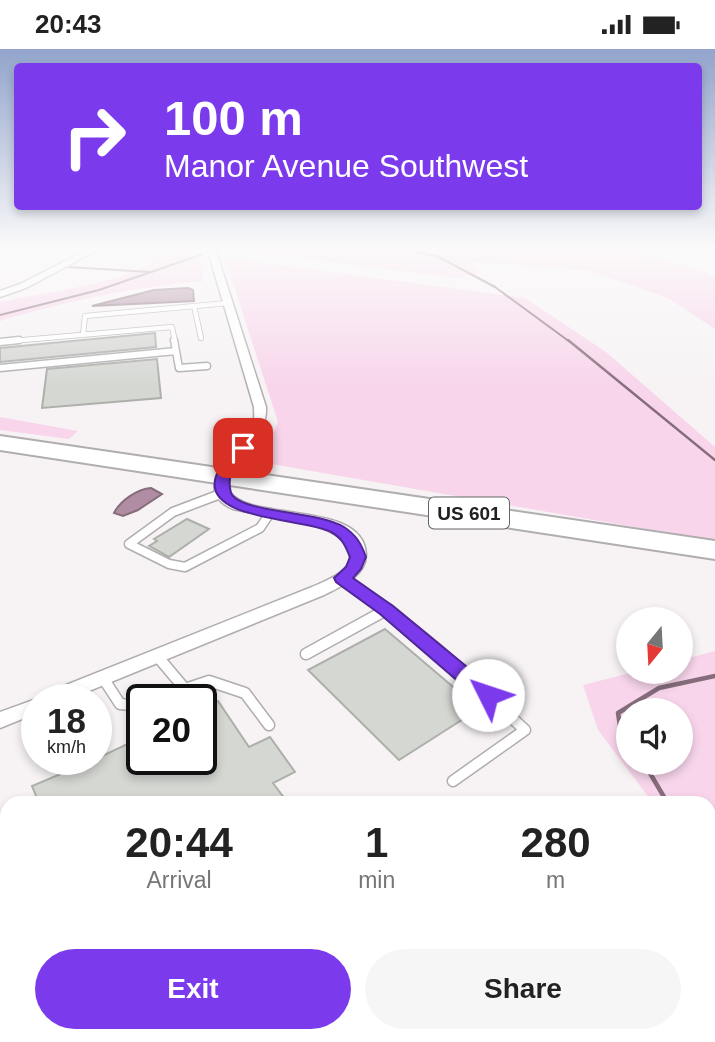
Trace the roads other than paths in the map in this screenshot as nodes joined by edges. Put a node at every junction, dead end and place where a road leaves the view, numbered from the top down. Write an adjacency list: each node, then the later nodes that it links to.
1 (225, 294): 2 (street)
2 (228, 303): 3 (lane); 11 (street)
3 (194, 306): 4 (lane); 5 (lane)
4 (83, 335): 6 (lane); 7 (lane)
5 (201, 338)
6 (0, 342)
7 (176, 351): 8 (lane); 9 (lane)
8 (207, 366)
9 (0, 368)
10 (0, 443): 11 (highway, US 601)
11 (223, 485): 12 (street); 12 (lane); 13 (highway, US 601)
12 (270, 513): 14 (street)
13 (715, 550)
14 (342, 578): 15 (lane); 17 (street)
15 (386, 610): 16 (lane); 26 (lane)
16 (306, 654)
17 (158, 657): 18 (street); 20 (lane)
18 (103, 678): 19 (street); 22 (lane)
19 (88, 684)
20 (181, 684)
21 (200, 684): 25 (lane)
22 (126, 704)
23 (21, 711): 24 (street)
24 (0, 720)
25 (269, 725)
26 (453, 781)

